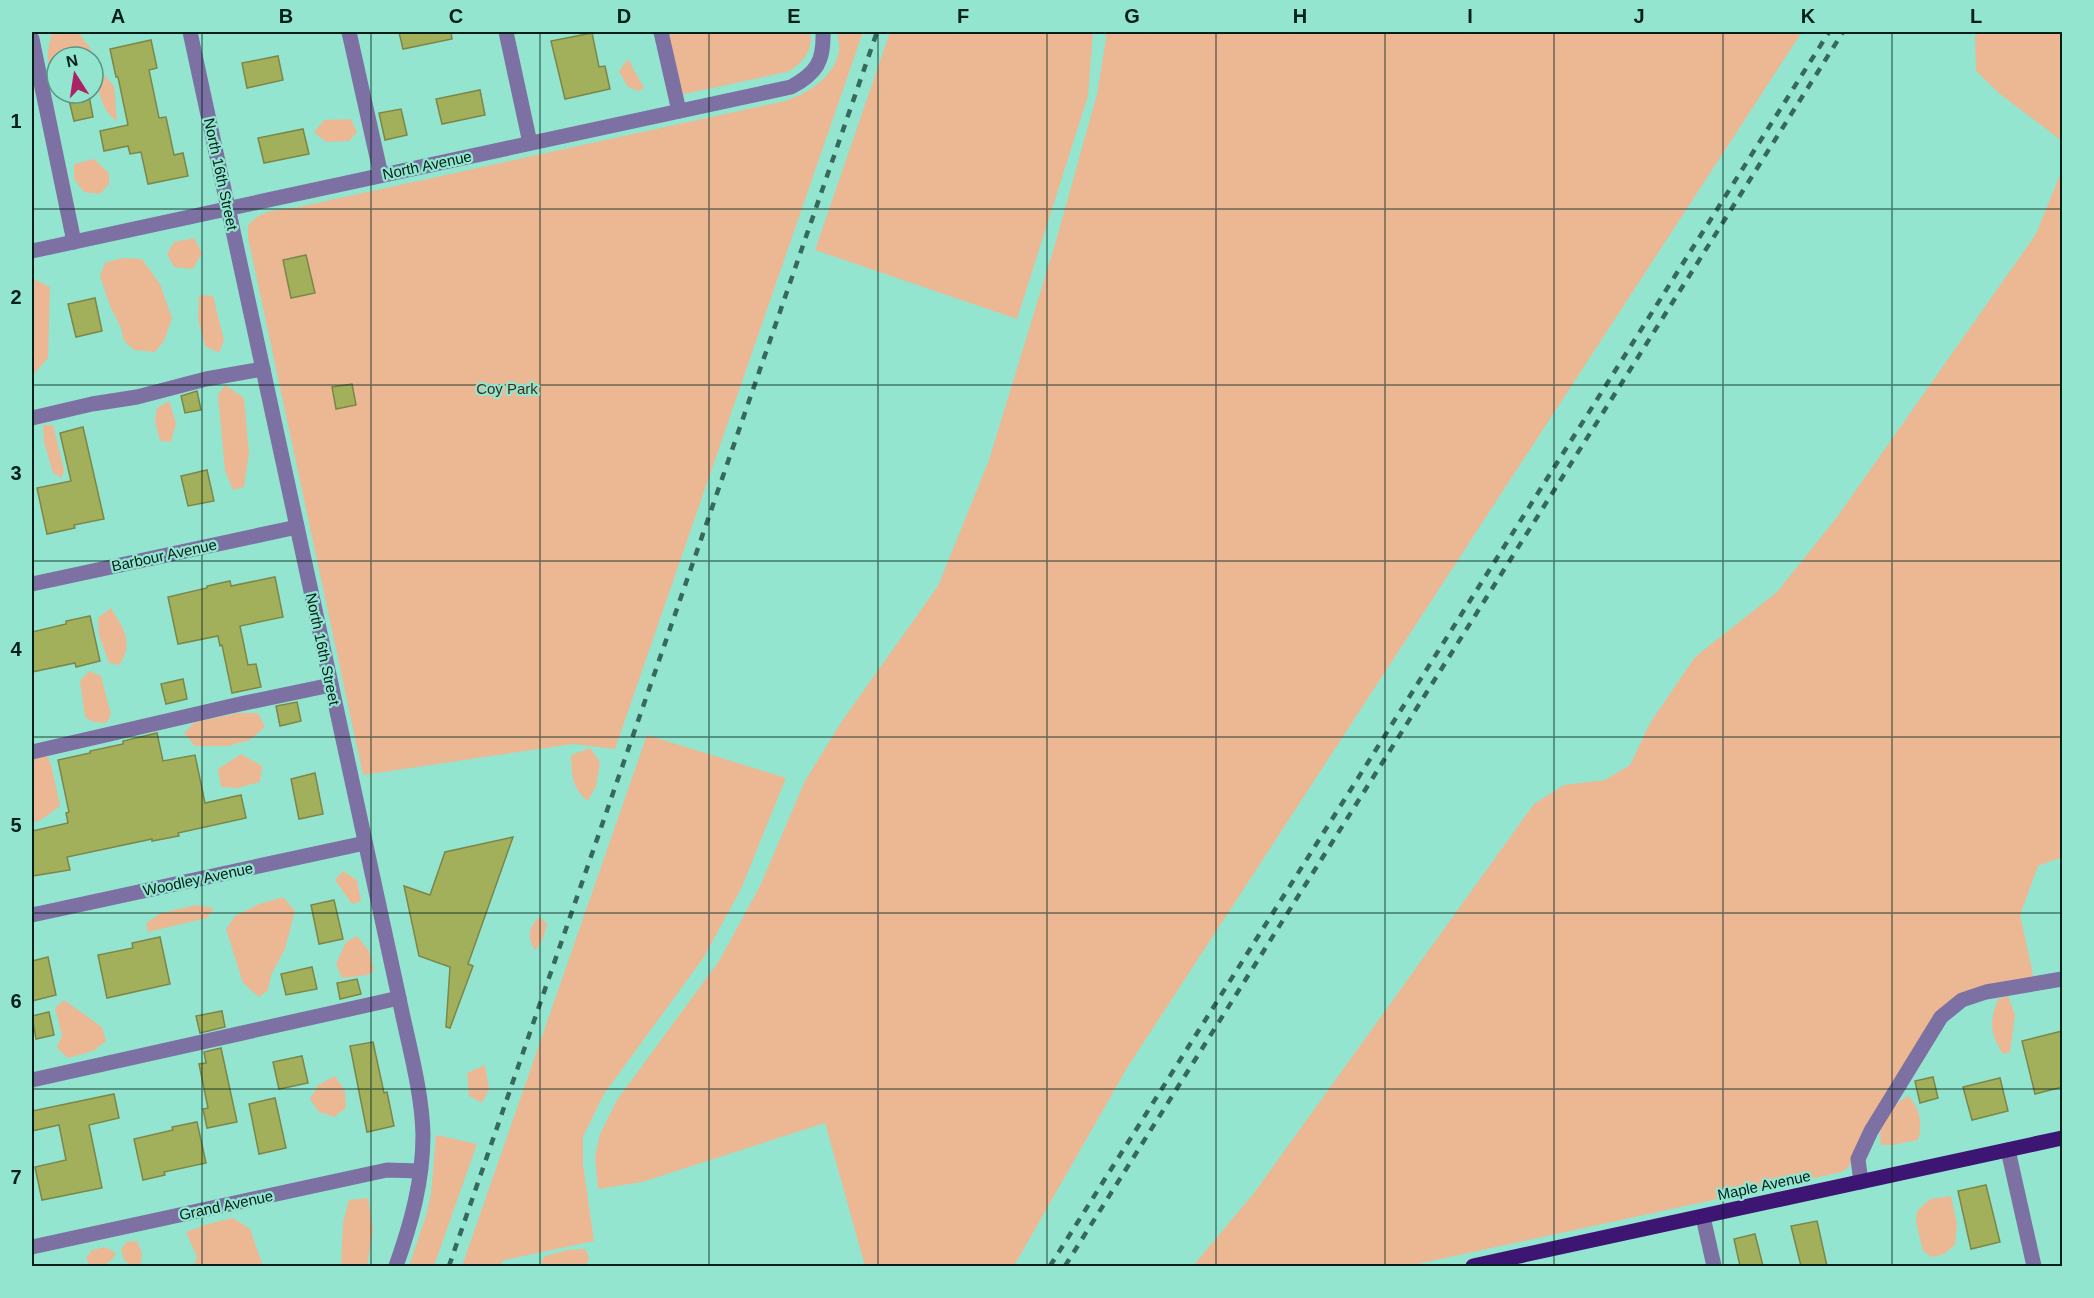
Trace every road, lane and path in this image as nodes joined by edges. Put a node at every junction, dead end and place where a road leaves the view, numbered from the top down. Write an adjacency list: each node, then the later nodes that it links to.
1 (190, 32): 10 (street, North 16th Street)
2 (349, 32): 9 (street)
3 (506, 32): 8 (street)
4 (661, 32): 7 (street)
5 (823, 32): 7 (street, North Avenue)
6 (32, 39): 11 (street)
7 (679, 111): 8 (street, North Avenue)
8 (530, 143): 9 (street, North Avenue)
9 (381, 175): 10 (street, North Avenue)
10 (228, 208): 11 (street, North Avenue); 13 (street, North 16th Street)
11 (74, 242): 12 (street, North Avenue)
12 (32, 251)
13 (263, 369): 14 (street); 15 (street, North 16th Street)
14 (32, 418)
15 (297, 527): 16 (street, Barbour Avenue); 17 (street, North 16th Street)
16 (32, 584)
17 (331, 685): 18 (street); 19 (street, North 16th Street)
18 (32, 752)
19 (365, 843): 20 (street, Woodley Avenue); 22 (street, North 16th Street)
20 (32, 915)
21 (2062, 979): 27 (street)
22 (399, 998): 23 (street); 26 (street, North 16th Street)
23 (32, 1080)
24 (2062, 1138): 25 (main road, Maple Avenue)
25 (2008, 1150): 27 (main road, Maple Avenue); 33 (street)
26 (420, 1171): 29 (street, Grand Avenue); 30 (street, North 16th Street)
27 (1861, 1182): 28 (main road, Maple Avenue)
28 (1703, 1216): 31 (main road, Maple Avenue); 32 (street)
29 (32, 1247)
30 (396, 1266)
31 (1473, 1266)
32 (1714, 1266)
33 (2034, 1266)

